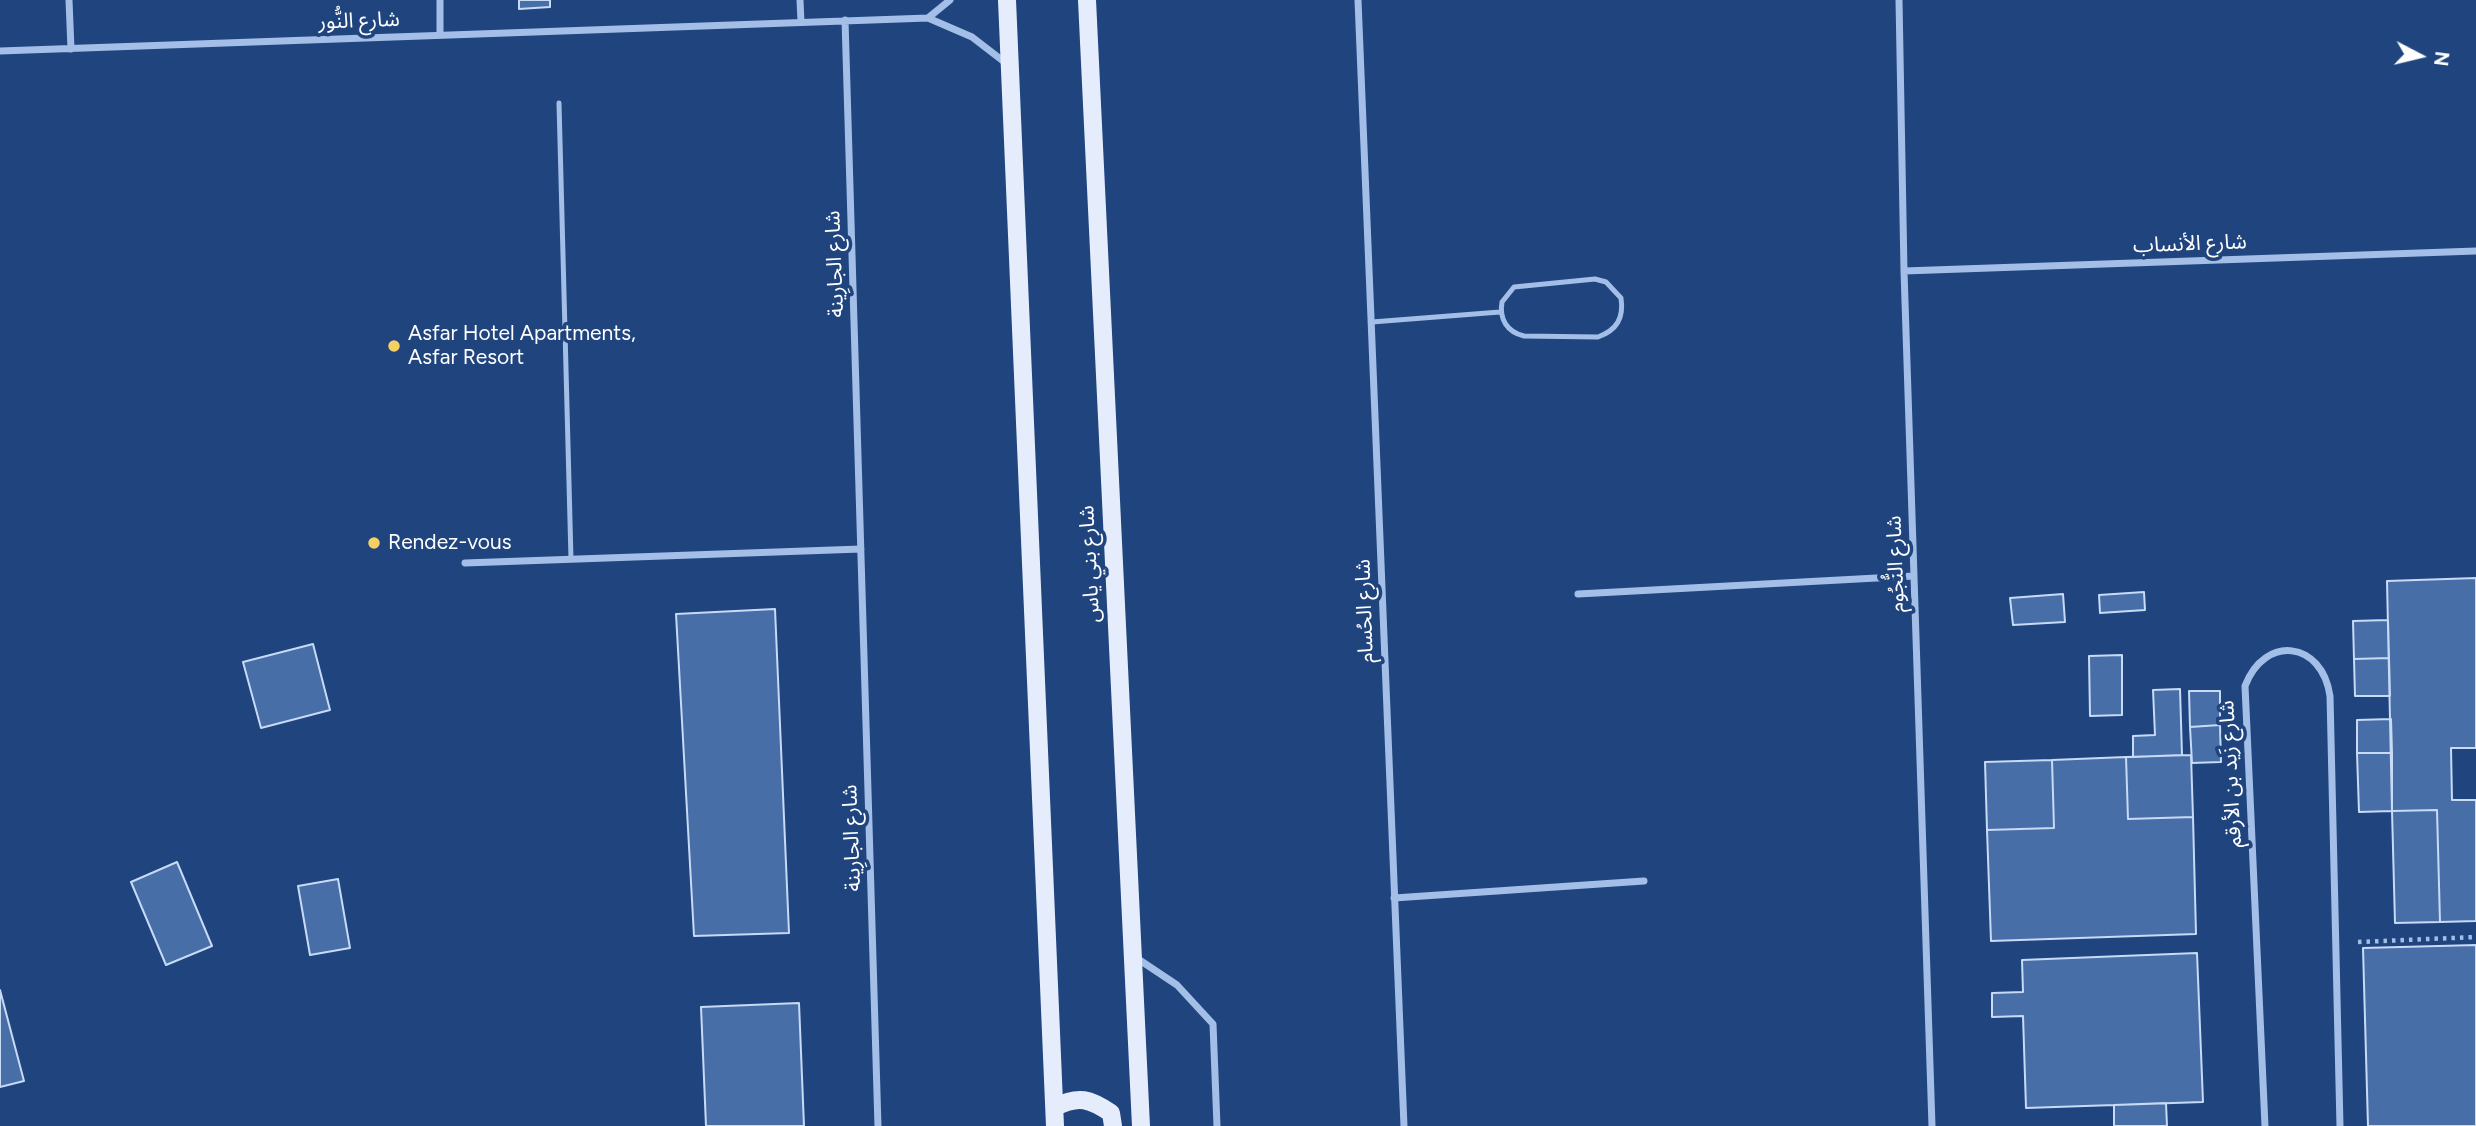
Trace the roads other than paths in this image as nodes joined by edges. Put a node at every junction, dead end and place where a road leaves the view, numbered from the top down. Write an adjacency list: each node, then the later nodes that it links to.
1 (69, 0): 13 (street)
2 (439, 0): 12 (street)
3 (800, 0): 11 (street)
4 (950, 0): 9 (street)
5 (1007, 0): 15 (main road)
6 (1087, 0): 28 (main road, شارع بني ياس)
7 (1358, 0): 20 (street, شارع الحُسام)
8 (1899, 0): 18 (street, شارع النُّجُوم)
9 (928, 18): 10 (street, شارع النُّور); 15 (street, شارع النُّور)
10 (845, 20): 11 (street, شارع النُّور); 21 (street, شارع الجارِينة)
11 (801, 22): 12 (street, شارع النُّور)
12 (440, 35): 13 (street, شارع النُّور)
13 (71, 48): 14 (street, شارع النُّور)
14 (0, 51)
15 (1010, 66): 29 (main road)
16 (559, 103): 22 (lane)
17 (2476, 251): 18 (street, شارع الأنساب)
18 (1904, 271): 24 (street, شارع النُّجُوم)
19 (1500, 312): 19 (lane); 20 (lane)
20 (1371, 322): 27 (street, شارع الحُسام)
21 (861, 549): 22 (street); 30 (street, شارع الجارِينة)
22 (571, 559): 23 (street)
23 (465, 563)
24 (1914, 576): 25 (street); 36 (street, شارع النُّجُوم)
25 (1578, 594)
26 (1644, 881): 27 (street)
27 (1394, 898): 35 (street, شارع الحُسام)
28 (1132, 954): 33 (main road, شارع بني ياس); 34 (street)
29 (1055, 1107): 31 (main road); 32 (main road)
30 (878, 1126)
31 (1055, 1126)
32 (1112, 1126)
33 (1141, 1126)
34 (1217, 1126)
35 (1404, 1126)
36 (1932, 1126)
37 (2265, 1126): 38 (street, شارع زَيد بن الأرقم)
38 (2340, 1126)

